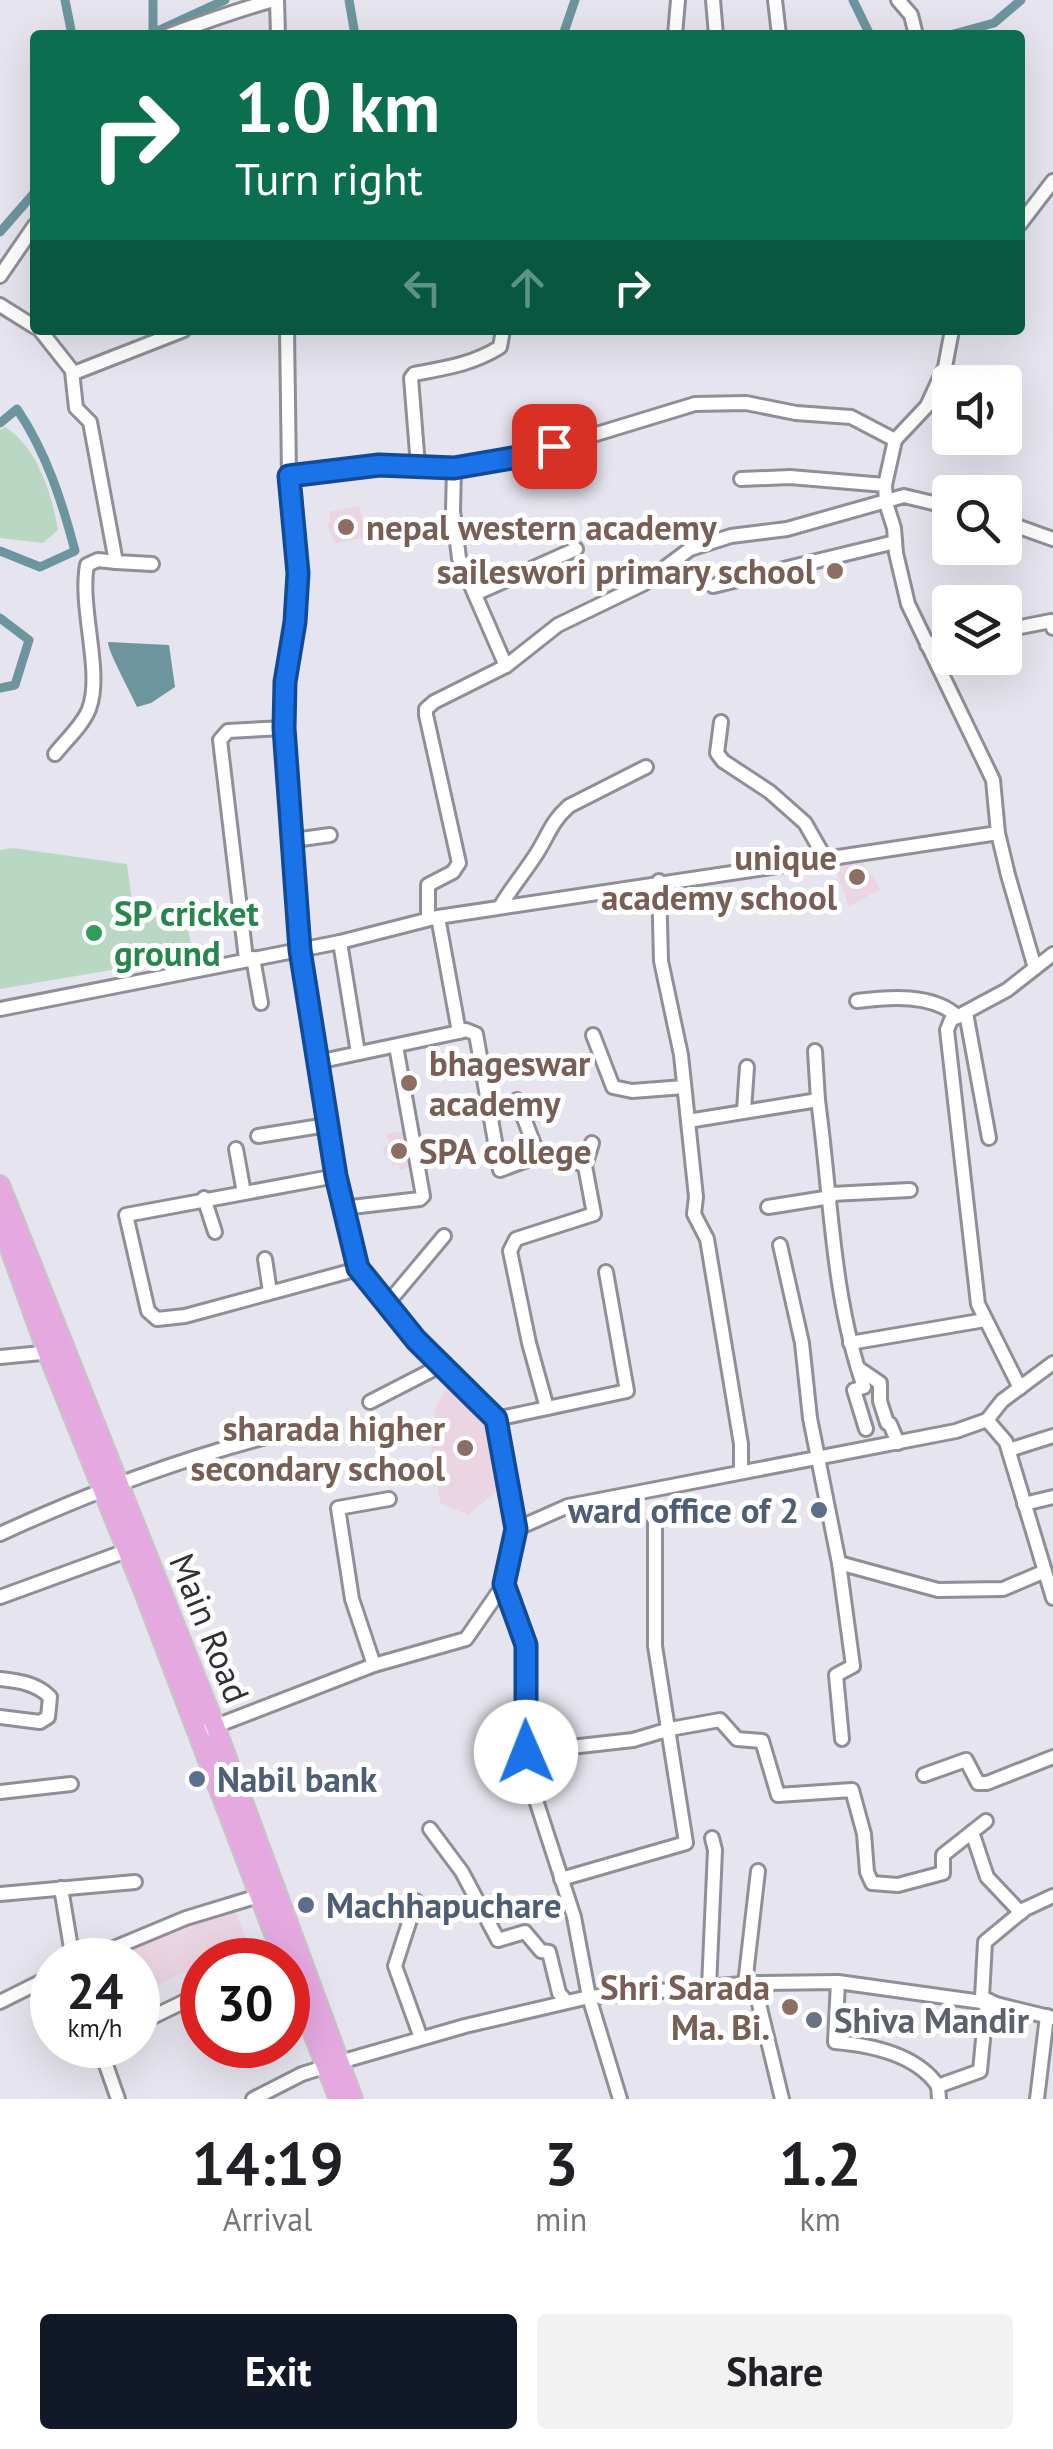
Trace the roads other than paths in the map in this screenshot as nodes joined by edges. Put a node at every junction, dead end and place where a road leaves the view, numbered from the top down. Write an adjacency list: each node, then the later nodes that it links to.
1 (275, 0): 6 (street); 7 (street)
2 (678, 0): 8 (street)
3 (713, 0): 9 (street)
4 (775, 0): 10 (street)
5 (898, 0): 11 (street)
6 (181, 30)
7 (278, 30)
8 (675, 30)
9 (716, 30)
10 (778, 30)
11 (915, 30)
12 (1053, 180): 13 (street)
13 (1025, 213)
14 (30, 232): 15 (street)
15 (0, 276)
16 (0, 305): 17 (street)
17 (30, 324)
18 (43, 335): 23 (street)
19 (172, 335): 23 (street)
20 (287, 335): 27 (street)
21 (502, 335): 25 (street)
22 (951, 335): 24 (street)
23 (72, 371): 36 (street)
24 (895, 440): 26 (street); 29 (street)
25 (418, 466): 26 (street); 27 (street)
26 (454, 468): 39 (street)
27 (289, 476): 46 (street)
28 (741, 479): 29 (street)
29 (886, 486): 30 (street)
30 (886, 503): 31 (street); 34 (street); 44 (street)
31 (932, 503)
32 (1022, 528): 33 (street)
33 (1053, 539)
34 (895, 542): 38 (street); 43 (street)
35 (576, 549): 39 (street)
36 (116, 562): 37 (street); 47 (street)
37 (152, 564)
38 (713, 586)
39 (474, 594): 44 (street)
40 (1022, 627): 41 (street)
41 (1053, 628)
42 (932, 643): 43 (street)
43 (927, 645): 49 (street)
44 (506, 666): 55 (street)
45 (722, 722): 52 (street)
46 (284, 728): 51 (street); 59 (street)
47 (55, 754)
48 (646, 767): 54 (street)
49 (998, 833): 52 (street); 60 (street)
50 (330, 836): 51 (street)
51 (294, 840): 57 (street)
52 (825, 858): 53 (street)
53 (659, 882): 54 (street); 72 (street)
54 (500, 907): 55 (street)
55 (433, 918): 56 (street); 65 (street)
56 (340, 942): 57 (street); 69 (street)
57 (300, 950): 59 (street); 70 (street)
58 (1053, 954): 60 (street)
59 (250, 959): 62 (street); 63 (street)
60 (1035, 968): 64 (street)
61 (857, 1001): 64 (street)
62 (260, 1004)
63 (0, 1010)
64 (962, 1015): 79 (street); 101 (street)
65 (458, 1032): 67 (street); 82 (street)
66 (593, 1036): 72 (street)
67 (396, 1046): 69 (street); 91 (street)
68 (814, 1051): 74 (street)
69 (358, 1053): 70 (street)
70 (316, 1062): 77 (street)
71 (748, 1067): 75 (street)
72 (684, 1087): 76 (street)
73 (517, 1100): 82 (street)
74 (818, 1100): 75 (street); 88 (street)
75 (744, 1110): 76 (street)
76 (688, 1121): 119 (street)
77 (327, 1125): 78 (street); 84 (street)
78 (258, 1136)
79 (990, 1138)
80 (592, 1143): 83 (street)
81 (236, 1149): 87 (street)
82 (538, 1155): 83 (street)
83 (586, 1166): 110 (street)
84 (336, 1176): 87 (street); 91 (street)
85 (0, 1185): 92 (main road, Main Road)
86 (910, 1190): 88 (street)
87 (244, 1193): 89 (street)
88 (831, 1196): 90 (street); 102 (street)
89 (204, 1198): 93 (street); 99 (street)
90 (768, 1207)
91 (342, 1208): 97 (street)
92 (2, 1210): 103 (main road, Main Road)
93 (215, 1232)
94 (444, 1236): 100 (street)
95 (780, 1245): 118 (street)
96 (265, 1259): 99 (street)
97 (358, 1268): 99 (street); 100 (street)
98 (606, 1272): 110 (street)
99 (270, 1292)
100 (387, 1304): 106 (street)
101 (985, 1320): 102 (street); 108 (street)
102 (850, 1343): 107 (street)
103 (56, 1351): 104 (street); 120 (main road, Main Road); 121 (main road, Main Road)
104 (0, 1357)
105 (1053, 1363): 108 (street)
106 (442, 1365): 109 (street); 111 (street)
107 (858, 1368): 113 (street); 116 (street)
108 (1020, 1388): 112 (street)
109 (370, 1402)
110 (547, 1408): 111 (street)
111 (496, 1419): 126 (street)
112 (987, 1420): 116 (street); 117 (street)
113 (866, 1429)
114 (274, 1436): 120 (street)
115 (1053, 1436): 117 (street)
116 (898, 1443): 118 (street)
117 (1009, 1450): 124 (street)
118 (819, 1459): 119 (street); 129 (street)
119 (741, 1472): 126 (street)
120 (120, 1484): 121 (street); 132 (main road, Main Road)
121 (101, 1489): 127 (street); 128 (main road, Main Road)
122 (1053, 1497): 124 (street)
123 (389, 1499): 135 (street)
124 (1024, 1504): 130 (street)
125 (655, 1523): 139 (street)
126 (516, 1529): 131 (street)
127 (0, 1534)
128 (126, 1550): 132 (main road, Main Road); 133 (street)
129 (839, 1563): 130 (street); 141 (street)
130 (1043, 1572): 134 (street)
131 (504, 1584): 135 (street); 142 (street)
132 (151, 1590): 138 (main road, Main Road); 140 (main road, Main Road)
133 (0, 1597)
134 (1053, 1598)
135 (374, 1665): 138 (street)
136 (0, 1680): 137 (street)
137 (0, 1717)
138 (215, 1726): 140 (street); 155 (main road, Main Road)
139 (670, 1728): 142 (street); 149 (street); 152 (street)
140 (196, 1734): 155 (main road, Main Road)
141 (842, 1739)
142 (526, 1752): 152 (street)
143 (1053, 1757): 144 (street)
144 (924, 1775)
145 (71, 1784): 146 (street)
146 (0, 1792)
147 (986, 1821): 149 (street)
148 (430, 1829): 168 (street)
149 (972, 1832): 159 (street)
150 (712, 1838): 166 (street)
151 (758, 1871): 164 (street)
152 (562, 1879): 167 (street)
153 (135, 1882): 154 (street)
154 (60, 1888): 156 (street); 160 (street)
155 (266, 1893): 161 (street); 162 (main road, Main Road); 174 (main road, Main Road)
156 (0, 1894)
157 (1053, 1896): 159 (street)
158 (416, 1900): 173 (street)
159 (1021, 1913): 170 (street)
160 (69, 1938)
161 (138, 1938)
162 (278, 1938)
163 (838, 1982): 164 (street); 170 (street); 176 (street)
164 (749, 1984): 166 (street); 182 (street)
165 (30, 1987): 169 (street)
166 (708, 1987): 167 (street)
167 (590, 1998): 168 (street); 181 (street)
168 (566, 2000): 173 (street)
169 (0, 2002)
170 (996, 2004): 172 (street); 176 (street)
171 (310, 2016): 174 (main road, Main Road)
172 (1050, 2017): 183 (street)
173 (421, 2038): 174 (street)
174 (333, 2064): 178 (street); 179 (main road, Main Road); 180 (main road, Main Road)
175 (107, 2068): 177 (street)
176 (938, 2092)
177 (118, 2099)
178 (252, 2099)
179 (340, 2099)
180 (353, 2099)
181 (620, 2099)
182 (782, 2099)
183 (1036, 2099)

